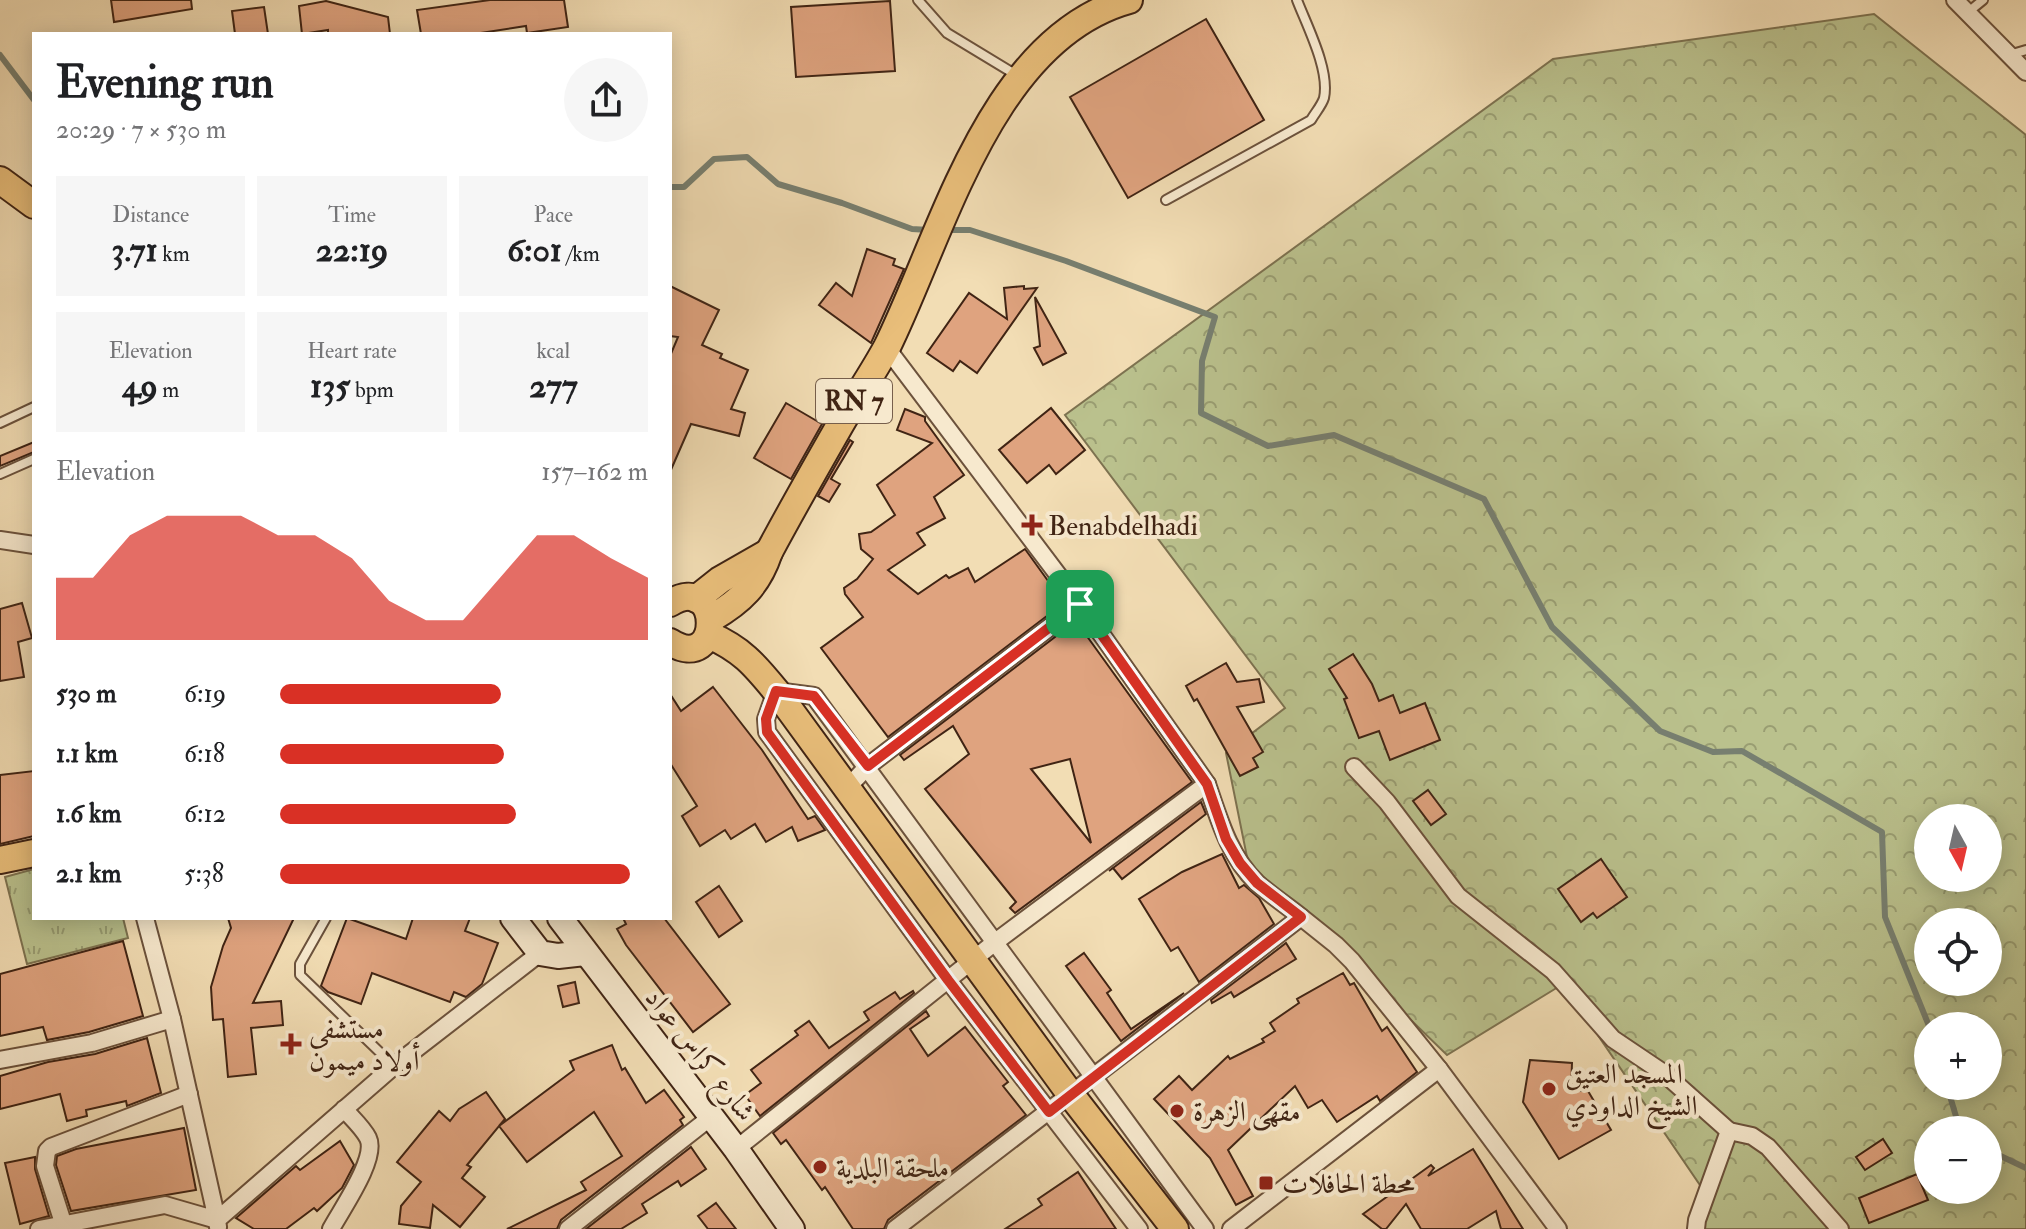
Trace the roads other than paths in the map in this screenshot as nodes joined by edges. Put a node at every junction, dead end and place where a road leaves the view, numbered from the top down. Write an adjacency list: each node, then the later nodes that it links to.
1 (918, 0): 9 (lane)
2 (1129, 0): 9 (main road, RN 7)
3 (1297, 0): 11 (lane)
4 (1955, 0): 6 (street)
5 (1983, 0): 6 (lane)
6 (1967, 13): 7 (street)
7 (2018, 53): 8 (street)
8 (2026, 72)
9 (1021, 77): 13 (main road, RN 7)
10 (0, 180): 12 (main road)
11 (1166, 200)
12 (32, 204)
13 (886, 347): 20 (street); 21 (main road, RN 7)
14 (32, 408): 15 (lane)
15 (0, 423)
16 (32, 460): 17 (lane)
17 (0, 474)
18 (0, 540): 19 (street)
19 (32, 545)
20 (1080, 604): 24 (street); 26 (street)
21 (688, 610): 22 (main road); 23 (main road)
22 (672, 645)
23 (776, 691): 24 (street); 27 (main road); 38 (street)
24 (868, 766): 27 (street); 35 (street)
25 (1354, 767): 49 (street)
26 (1207, 784): 30 (street); 35 (street)
27 (847, 788): 35 (main road)
28 (32, 853): 29 (main road)
29 (0, 860)
30 (1301, 917): 42 (street); 43 (street)
31 (146, 920): 39 (street)
32 (325, 920): 41 (lane)
33 (515, 920): 36 (street)
34 (561, 920): 37 (street, شارع كراس عواد)
35 (984, 951): 38 (street); 43 (street); 45 (main road)
36 (540, 953): 37 (street); 41 (street)
37 (585, 953): 48 (street, شارع كراس عواد)
38 (948, 980): 47 (street); 50 (street)
39 (172, 1019): 40 (street); 44 (street)
40 (0, 1060)
41 (394, 1066): 46 (street)
42 (1439, 1069): 61 (street); 62 (street)
43 (1094, 1078): 45 (street); 60 (street)
44 (189, 1094): 51 (street); 52 (street)
45 (1071, 1095): 47 (street); 59 (main road)
46 (344, 1109): 51 (street); 54 (street)
47 (1049, 1112): 57 (street); 58 (street)
48 (711, 1117): 50 (street, شارع كراس عواد); 55 (street)
49 (1729, 1131): 63 (street); 64 (street)
50 (736, 1149): 56 (street, شارع كراس عواد)
51 (218, 1225): 52 (street)
52 (64, 1226): 53 (street)
53 (39, 1229)
54 (331, 1229)
55 (568, 1229)
56 (792, 1229)
57 (895, 1229)
58 (1139, 1229)
59 (1175, 1229)
60 (1205, 1229)
61 (1231, 1229)
62 (1558, 1229)
63 (1696, 1229)
64 (1840, 1229)

